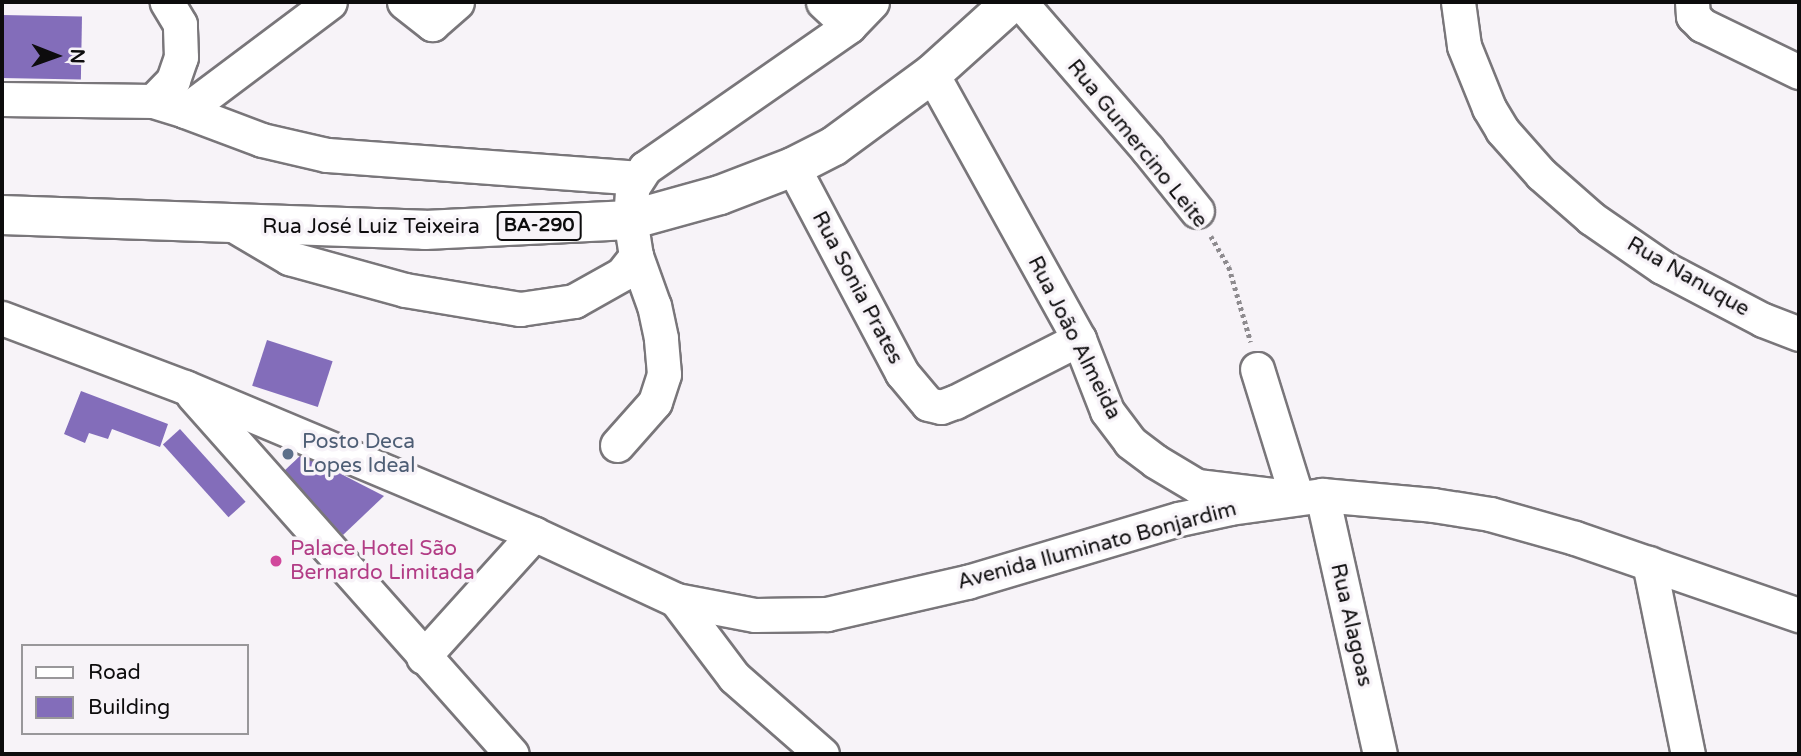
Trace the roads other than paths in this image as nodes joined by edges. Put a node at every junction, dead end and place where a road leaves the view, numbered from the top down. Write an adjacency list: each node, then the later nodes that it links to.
1 (167, 2): 15 (street)
2 (330, 2): 16 (street)
3 (404, 2): 4 (street)
4 (457, 2)
5 (823, 2): 11 (street)
6 (872, 2): 11 (street)
7 (1012, 2): 13 (main road, Rua José Luiz Teixeira / BA-290)
8 (1020, 2): 19 (street, Rua Gumercino Leite)
9 (1458, 2): 24 (street, Rua Nanuque)
10 (1692, 2): 12 (street)
11 (849, 26): 18 (street)
12 (1799, 72)
13 (932, 74): 17 (main road, Rua José Luiz Teixeira / BA-290); 25 (street, Rua João Almeida)
14 (2, 99): 15 (street)
15 (153, 101): 16 (street)
16 (186, 111): 18 (street)
17 (793, 167): 22 (main road, Rua José Luiz Teixeira / BA-290); 25 (street, Rua Sonia Prates)
18 (637, 178): 22 (street)
19 (1196, 211)
20 (2, 215): 21 (main road, Rua José Luiz Teixeira / BA-290)
21 (235, 226): 22 (main road, Rua José Luiz Teixeira / BA-290); 22 (street)
22 (633, 238): 28 (street)
23 (2, 318): 27 (street)
24 (1799, 334)
25 (1079, 339): 29 (street, Rua João Almeida)
26 (1257, 369): 29 (street)
27 (186, 387): 30 (street); 34 (street)
28 (617, 445)
29 (1309, 497): 31 (street, Avenida Iluminato Bonjardim); 32 (street, Avenida Iluminato Bonjardim); 37 (street, Rua Alagoas)
30 (534, 534): 32 (street); 34 (street)
31 (1649, 563): 33 (street, Avenida Iluminato Bonjardim); 38 (street)
32 (676, 600): 36 (street)
33 (1799, 615)
34 (423, 657): 35 (street)
35 (512, 754)
36 (822, 754)
37 (1380, 754)
38 (1688, 754)

